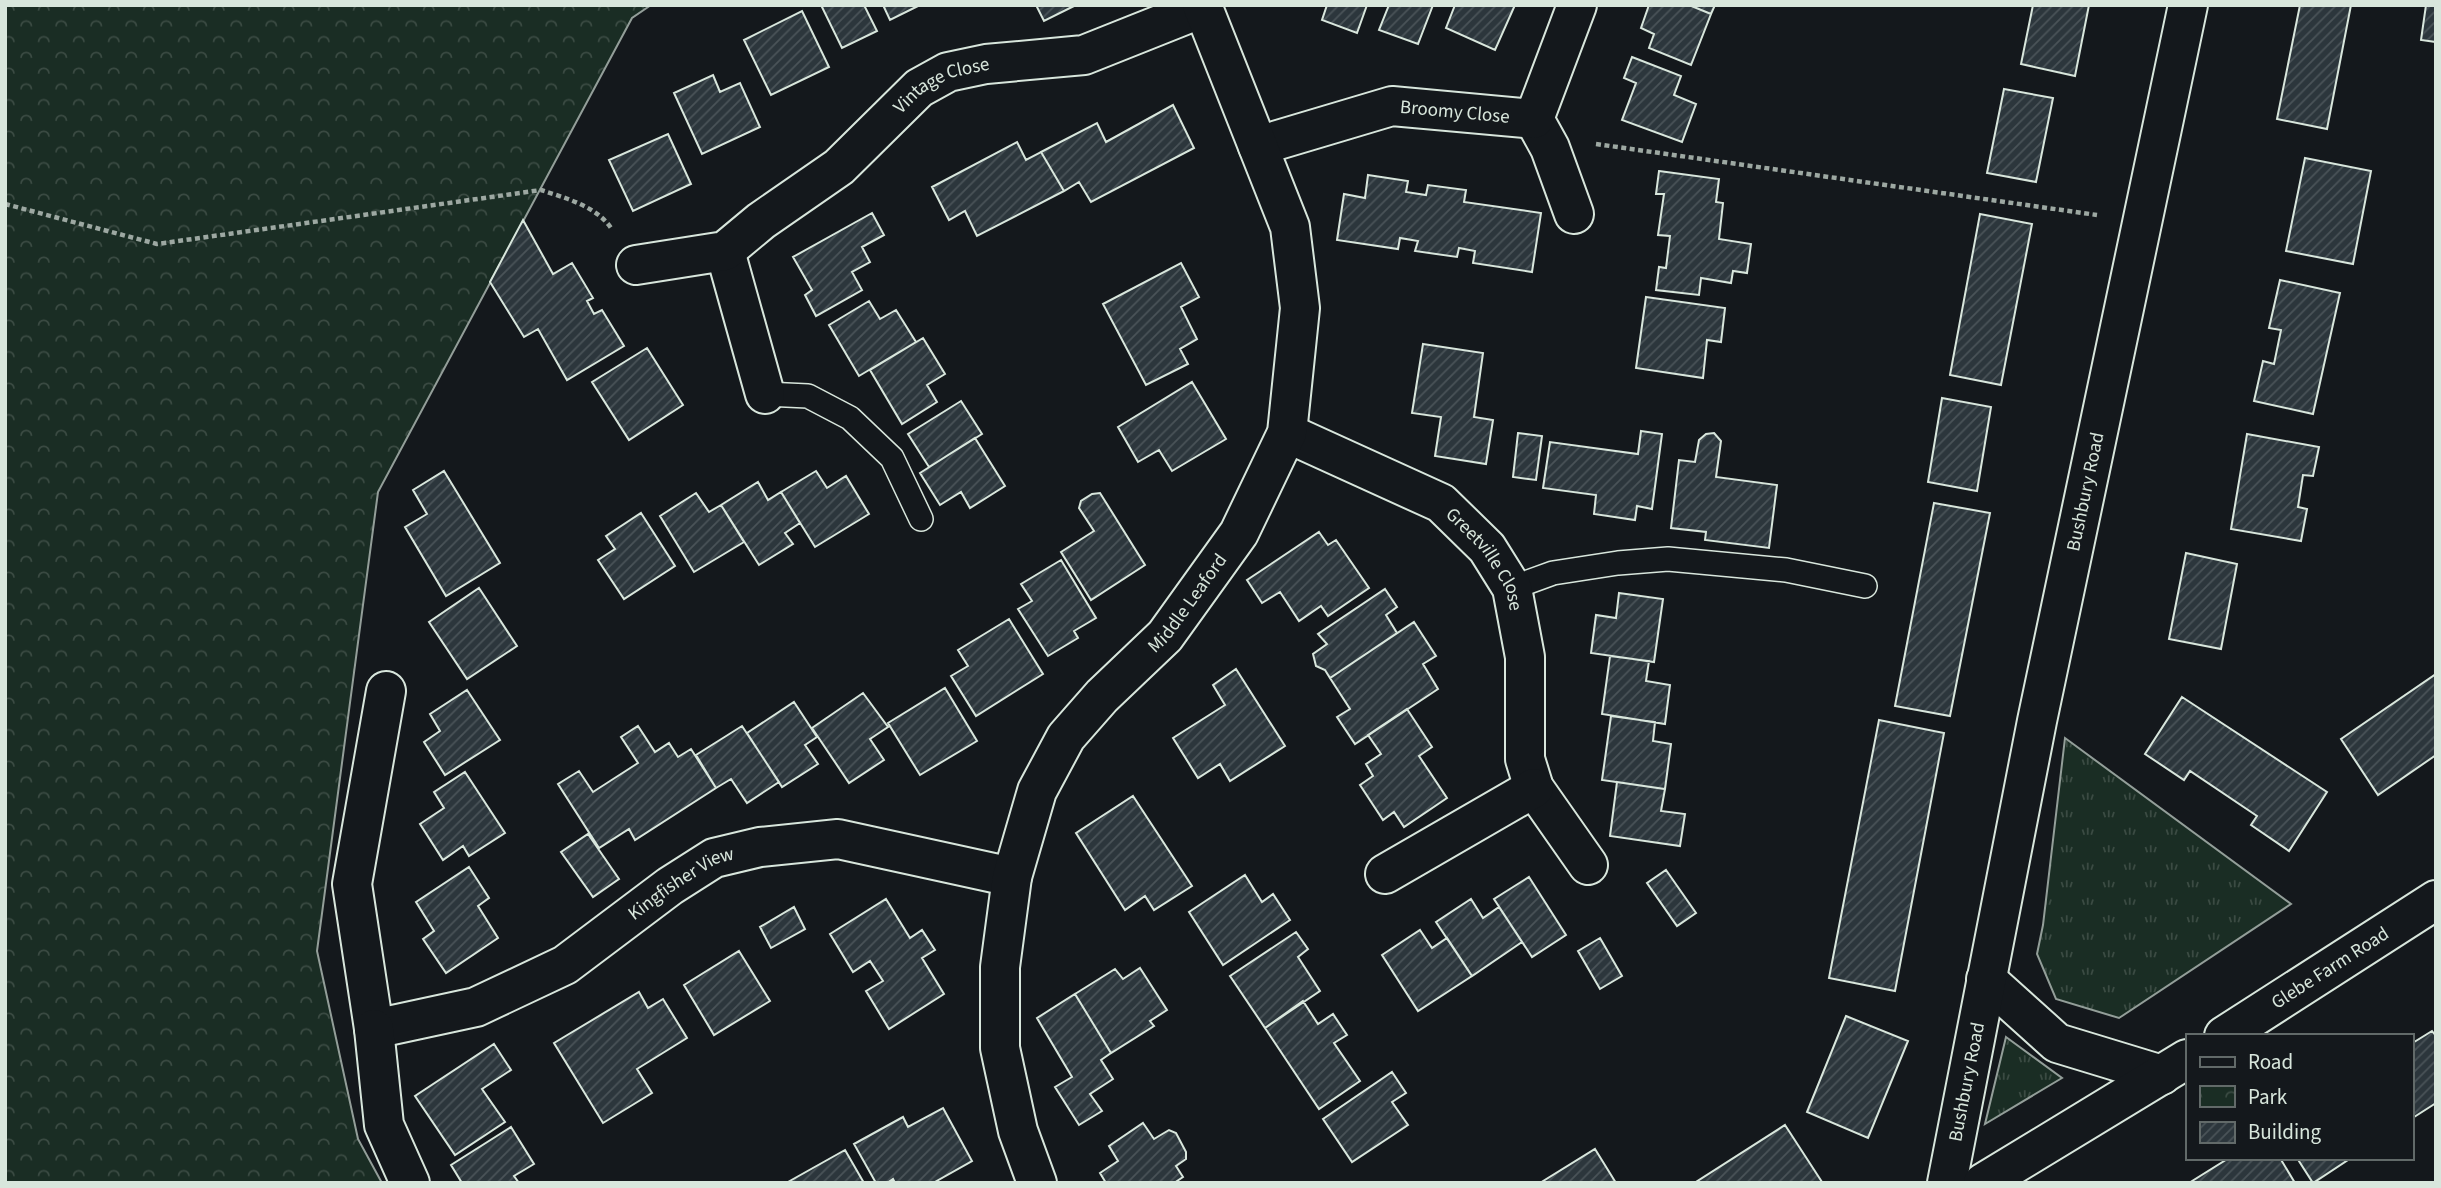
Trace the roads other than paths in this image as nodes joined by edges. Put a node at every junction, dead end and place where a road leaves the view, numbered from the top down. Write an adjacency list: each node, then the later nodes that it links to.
1 (1577, 5): 4 (street, Broomy Close)
2 (2188, 5): 20 (street, Bushbury Road)
3 (1202, 7): 5 (street, Middle Leaford); 7 (street, Vintage Close)
4 (1542, 134): 5 (street, Broomy Close); 6 (street)
5 (1258, 146): 10 (street, Middle Leaford)
6 (1574, 214)
7 (725, 251): 8 (street); 9 (street)
8 (636, 265)
9 (765, 394): 11 (lane)
10 (1287, 433): 13 (street, Greetville Close); 18 (street, Middle Leaford)
11 (921, 519)
12 (1865, 586): 13 (lane)
13 (1512, 588): 15 (street, Greetville Close)
14 (386, 691): 21 (street)
15 (1534, 788): 16 (street, Greetville Close); 17 (street)
16 (1588, 864)
17 (1385, 874)
18 (1012, 877): 21 (street, Kingfisher View); 25 (street, Middle Leaford)
19 (2436, 900): 22 (street, Glebe Farm Road)
20 (1986, 979): 23 (street); 26 (street, Bushbury Road)
21 (374, 1029): 24 (street)
22 (2227, 1034)
23 (2175, 1067): 27 (street)
24 (410, 1183)
25 (1037, 1183)
26 (1947, 1183)
27 (1983, 1183)

